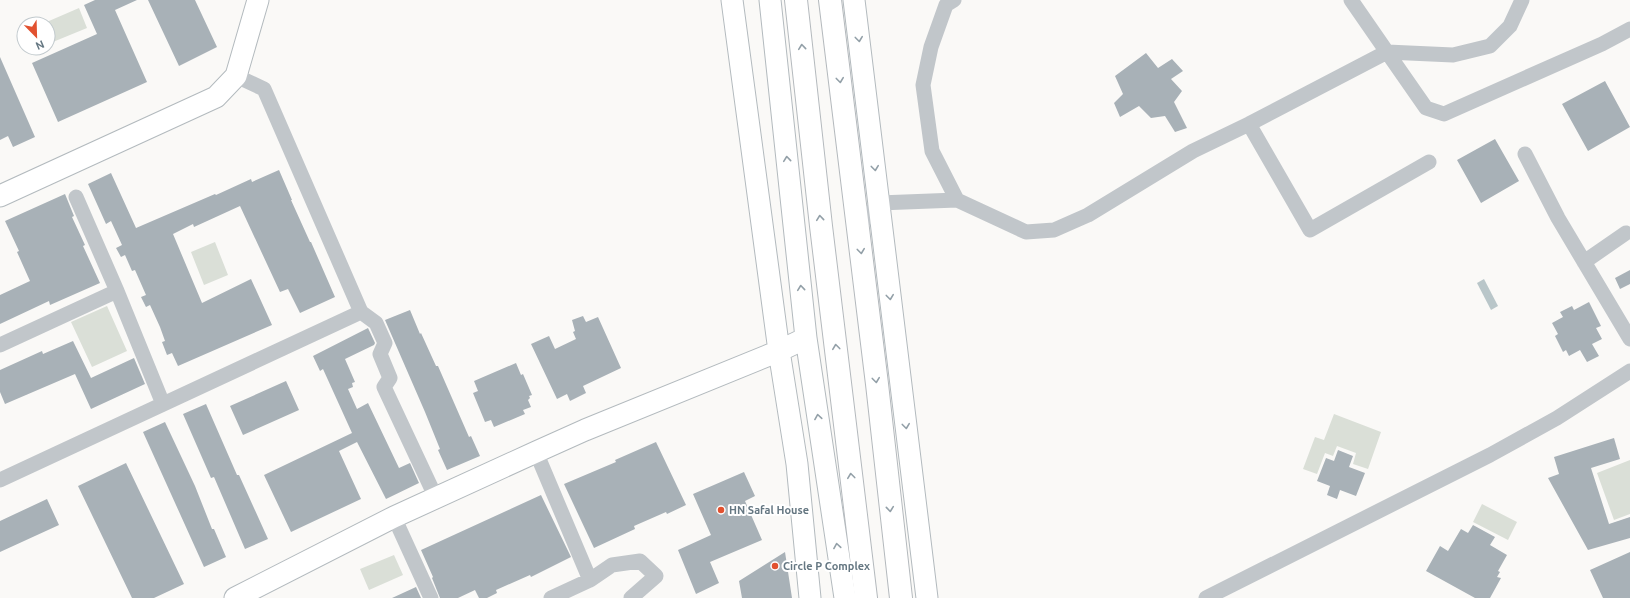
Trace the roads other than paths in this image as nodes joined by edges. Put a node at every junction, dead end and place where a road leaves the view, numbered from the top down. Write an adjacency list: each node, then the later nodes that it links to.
1 (258, 0): 12 (street)
2 (732, 0): 30 (street)
3 (770, 0): 27 (street, one-way to 3)
4 (796, 0): 46 (highway, one-way to 4)
5 (830, 0): 22 (highway, one-way to 22)
6 (854, 0): 21 (street, one-way to 21)
7 (954, 0): 20 (street)
8 (1351, 0): 11 (street)
9 (1522, 0): 11 (street)
10 (1630, 29): 11 (street)
11 (1387, 52): 13 (street)
12 (232, 81): 15 (street); 26 (street)
13 (1250, 124): 16 (street); 20 (street)
14 (1525, 154): 24 (street)
15 (58, 162): 17 (street); 18 (street)
16 (1429, 162)
17 (0, 183)
18 (0, 196)
19 (76, 197): 25 (street)
20 (957, 200): 21 (street)
21 (879, 203): 22 (street); 37 (street, one-way to 37)
22 (858, 227): 38 (highway, one-way to 38)
23 (1626, 233): 24 (street)
24 (1584, 262): 28 (street)
25 (117, 291): 29 (street); 32 (street)
26 (361, 312): 32 (street); 35 (street)
27 (806, 338): 30 (street); 45 (street, one-way to 27)
28 (1630, 339)
29 (0, 345)
30 (779, 351): 33 (street); 44 (street)
31 (1630, 371): 49 (street)
32 (164, 404): 34 (street)
33 (536, 452): 35 (street); 39 (street)
34 (0, 480)
35 (436, 498): 36 (street)
36 (394, 517): 40 (street); 41 (street)
37 (920, 538): 38 (street); 48 (street)
38 (894, 542): 47 (highway)
39 (590, 580): 42 (street); 43 (street)
40 (235, 598)
41 (431, 598)
42 (551, 598)
43 (631, 598)
44 (810, 598)
45 (845, 598)
46 (866, 598)
47 (901, 598)
48 (927, 598)
49 (1206, 598)

